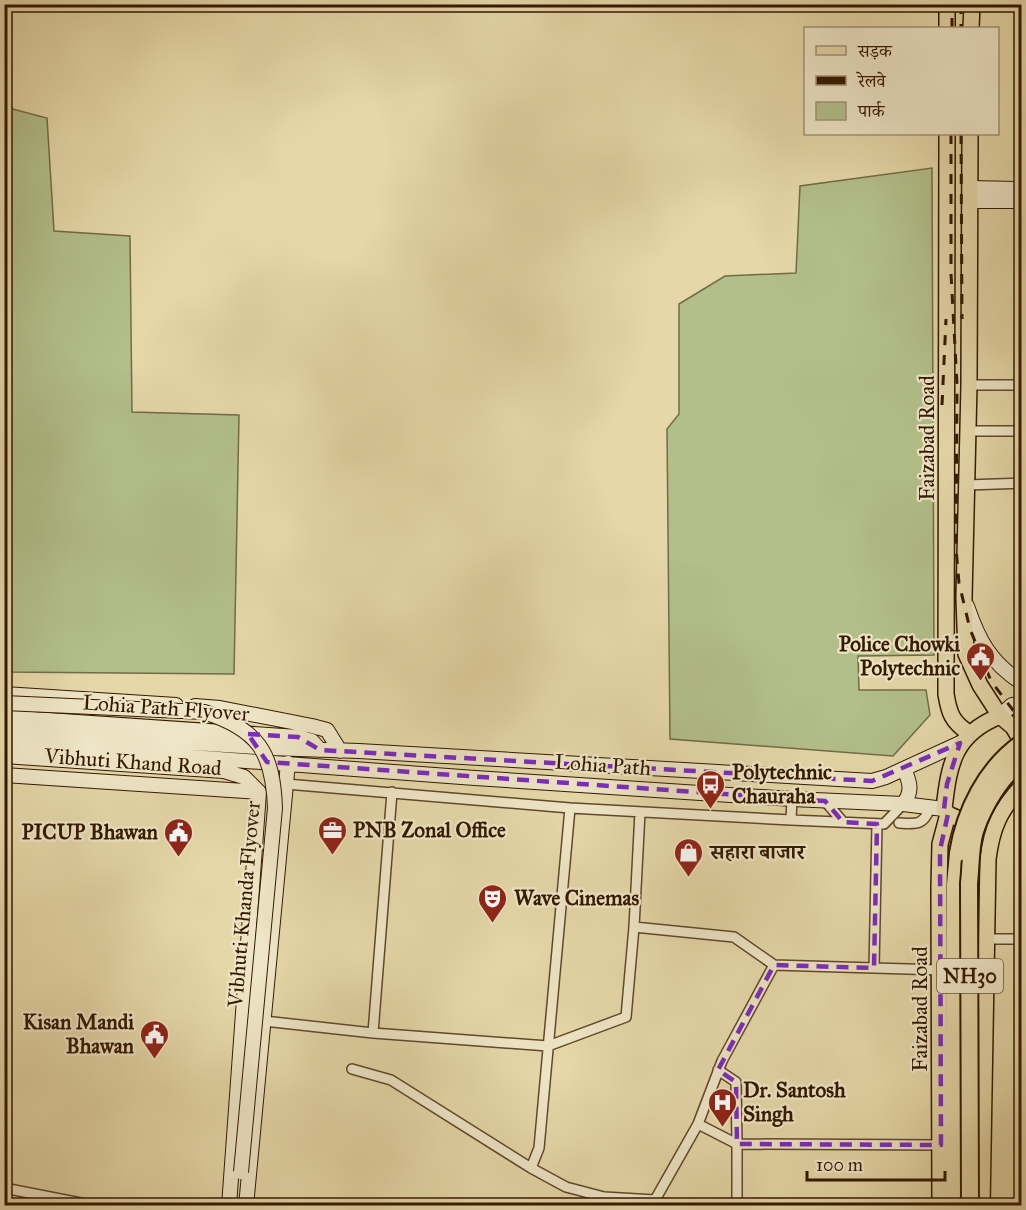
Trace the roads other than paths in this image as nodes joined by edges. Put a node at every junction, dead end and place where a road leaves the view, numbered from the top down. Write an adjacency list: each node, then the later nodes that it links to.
1 (947, 4): 3 (main road)
2 (972, 4): 4 (main road)
3 (947, 27)
4 (971, 27)
5 (947, 135): 24 (main road, Faizabad Road)
6 (970, 135): 8 (main road, Faizabad Road)
7 (1022, 189): 8 (main road)
8 (969, 195): 9 (main road); 10 (main road, Faizabad Road)
9 (1022, 201)
10 (969, 385): 11 (street); 12 (main road, Faizabad Road)
11 (1022, 385)
12 (967, 431): 13 (street); 15 (main road, Faizabad Road)
13 (1022, 431)
14 (1022, 483): 15 (street)
15 (967, 485): 16 (main road, Faizabad Road)
16 (964, 598): 17 (main road); 21 (main road, Faizabad Road)
17 (1022, 683)
18 (4, 694): 28 (main road)
19 (4, 703): 71 (main road, Vibhuti Khanda Flyover, bridge)
20 (1022, 703): 21 (main road)
21 (1000, 716): 24 (main road); 26 (main road)
22 (4, 717): 27 (main road, Lohia Path Flyover)
23 (4, 731): 27 (main road, Lohia Path Flyover)
24 (965, 738): 33 (main road, Lohia Path); 43 (main road)
25 (4, 743): 32 (main road, Lohia Path)
26 (1022, 743): 80 (highway, NH30, bridge)
27 (320, 750): 28 (main road, Lohia Path Flyover)
28 (340, 751): 29 (main road, Lohia Path Flyover)
29 (358, 751): 33 (main road, Lohia Path)
30 (4, 756): 37 (main road)
31 (1022, 761): 81 (highway, NH30, bridge)
32 (288, 763): 35 (main road); 39 (main road, Lohia Path)
33 (904, 769): 41 (main road)
34 (4, 775): 37 (main road, Vibhuti Khand Road)
35 (286, 784): 38 (street); 52 (main road)
36 (1022, 786): 50 (main road)
37 (259, 792): 51 (main road)
38 (392, 792): 42 (street); 62 (street)
39 (792, 800): 40 (main road, Lohia Path); 45 (street)
40 (825, 801): 41 (main road, Lohia Path); 46 (street); 47 (street)
41 (903, 804): 43 (main road, Lohia Path); 49 (street)
42 (570, 808): 44 (street); 63 (street)
43 (941, 810): 48 (street); 50 (main road); 53 (main road, Faizabad Road)
44 (640, 812): 45 (street); 55 (street)
45 (791, 820): 46 (street)
46 (824, 821): 47 (street)
47 (843, 822): 49 (street)
48 (899, 823)
49 (877, 824): 59 (street)
50 (992, 832): 54 (main road)
51 (256, 836): 52 (main road); 76 (main road)
52 (282, 839): 61 (main road)
53 (940, 848): 54 (main road); 60 (main road, Faizabad Road)
54 (988, 859): 56 (main road)
55 (634, 927): 58 (street); 63 (street)
56 (986, 939): 57 (street); 82 (main road)
57 (1022, 939)
58 (774, 965): 59 (street); 65 (street)
59 (874, 968): 60 (street)
60 (941, 970): 68 (main road, Faizabad Road)
61 (264, 1021): 62 (street); 71 (main road)
62 (373, 1033): 63 (street)
63 (548, 1046): 69 (street)
64 (352, 1069): 69 (street)
65 (718, 1070): 66 (street); 67 (street)
66 (698, 1124): 67 (street); 72 (street)
67 (737, 1144): 68 (street); 78 (street)
68 (941, 1145): 79 (main road, Faizabad Road)
69 (531, 1168): 72 (street)
70 (4, 1188): 75 (street)
71 (248, 1189): 77 (main road)
72 (607, 1202)
73 (4, 1205): 74 (street)
74 (9, 1206)
75 (96, 1206)
76 (229, 1206)
77 (246, 1206)
78 (737, 1206)
79 (940, 1206)
80 (954, 1206)
81 (970, 1206)
82 (982, 1206)

